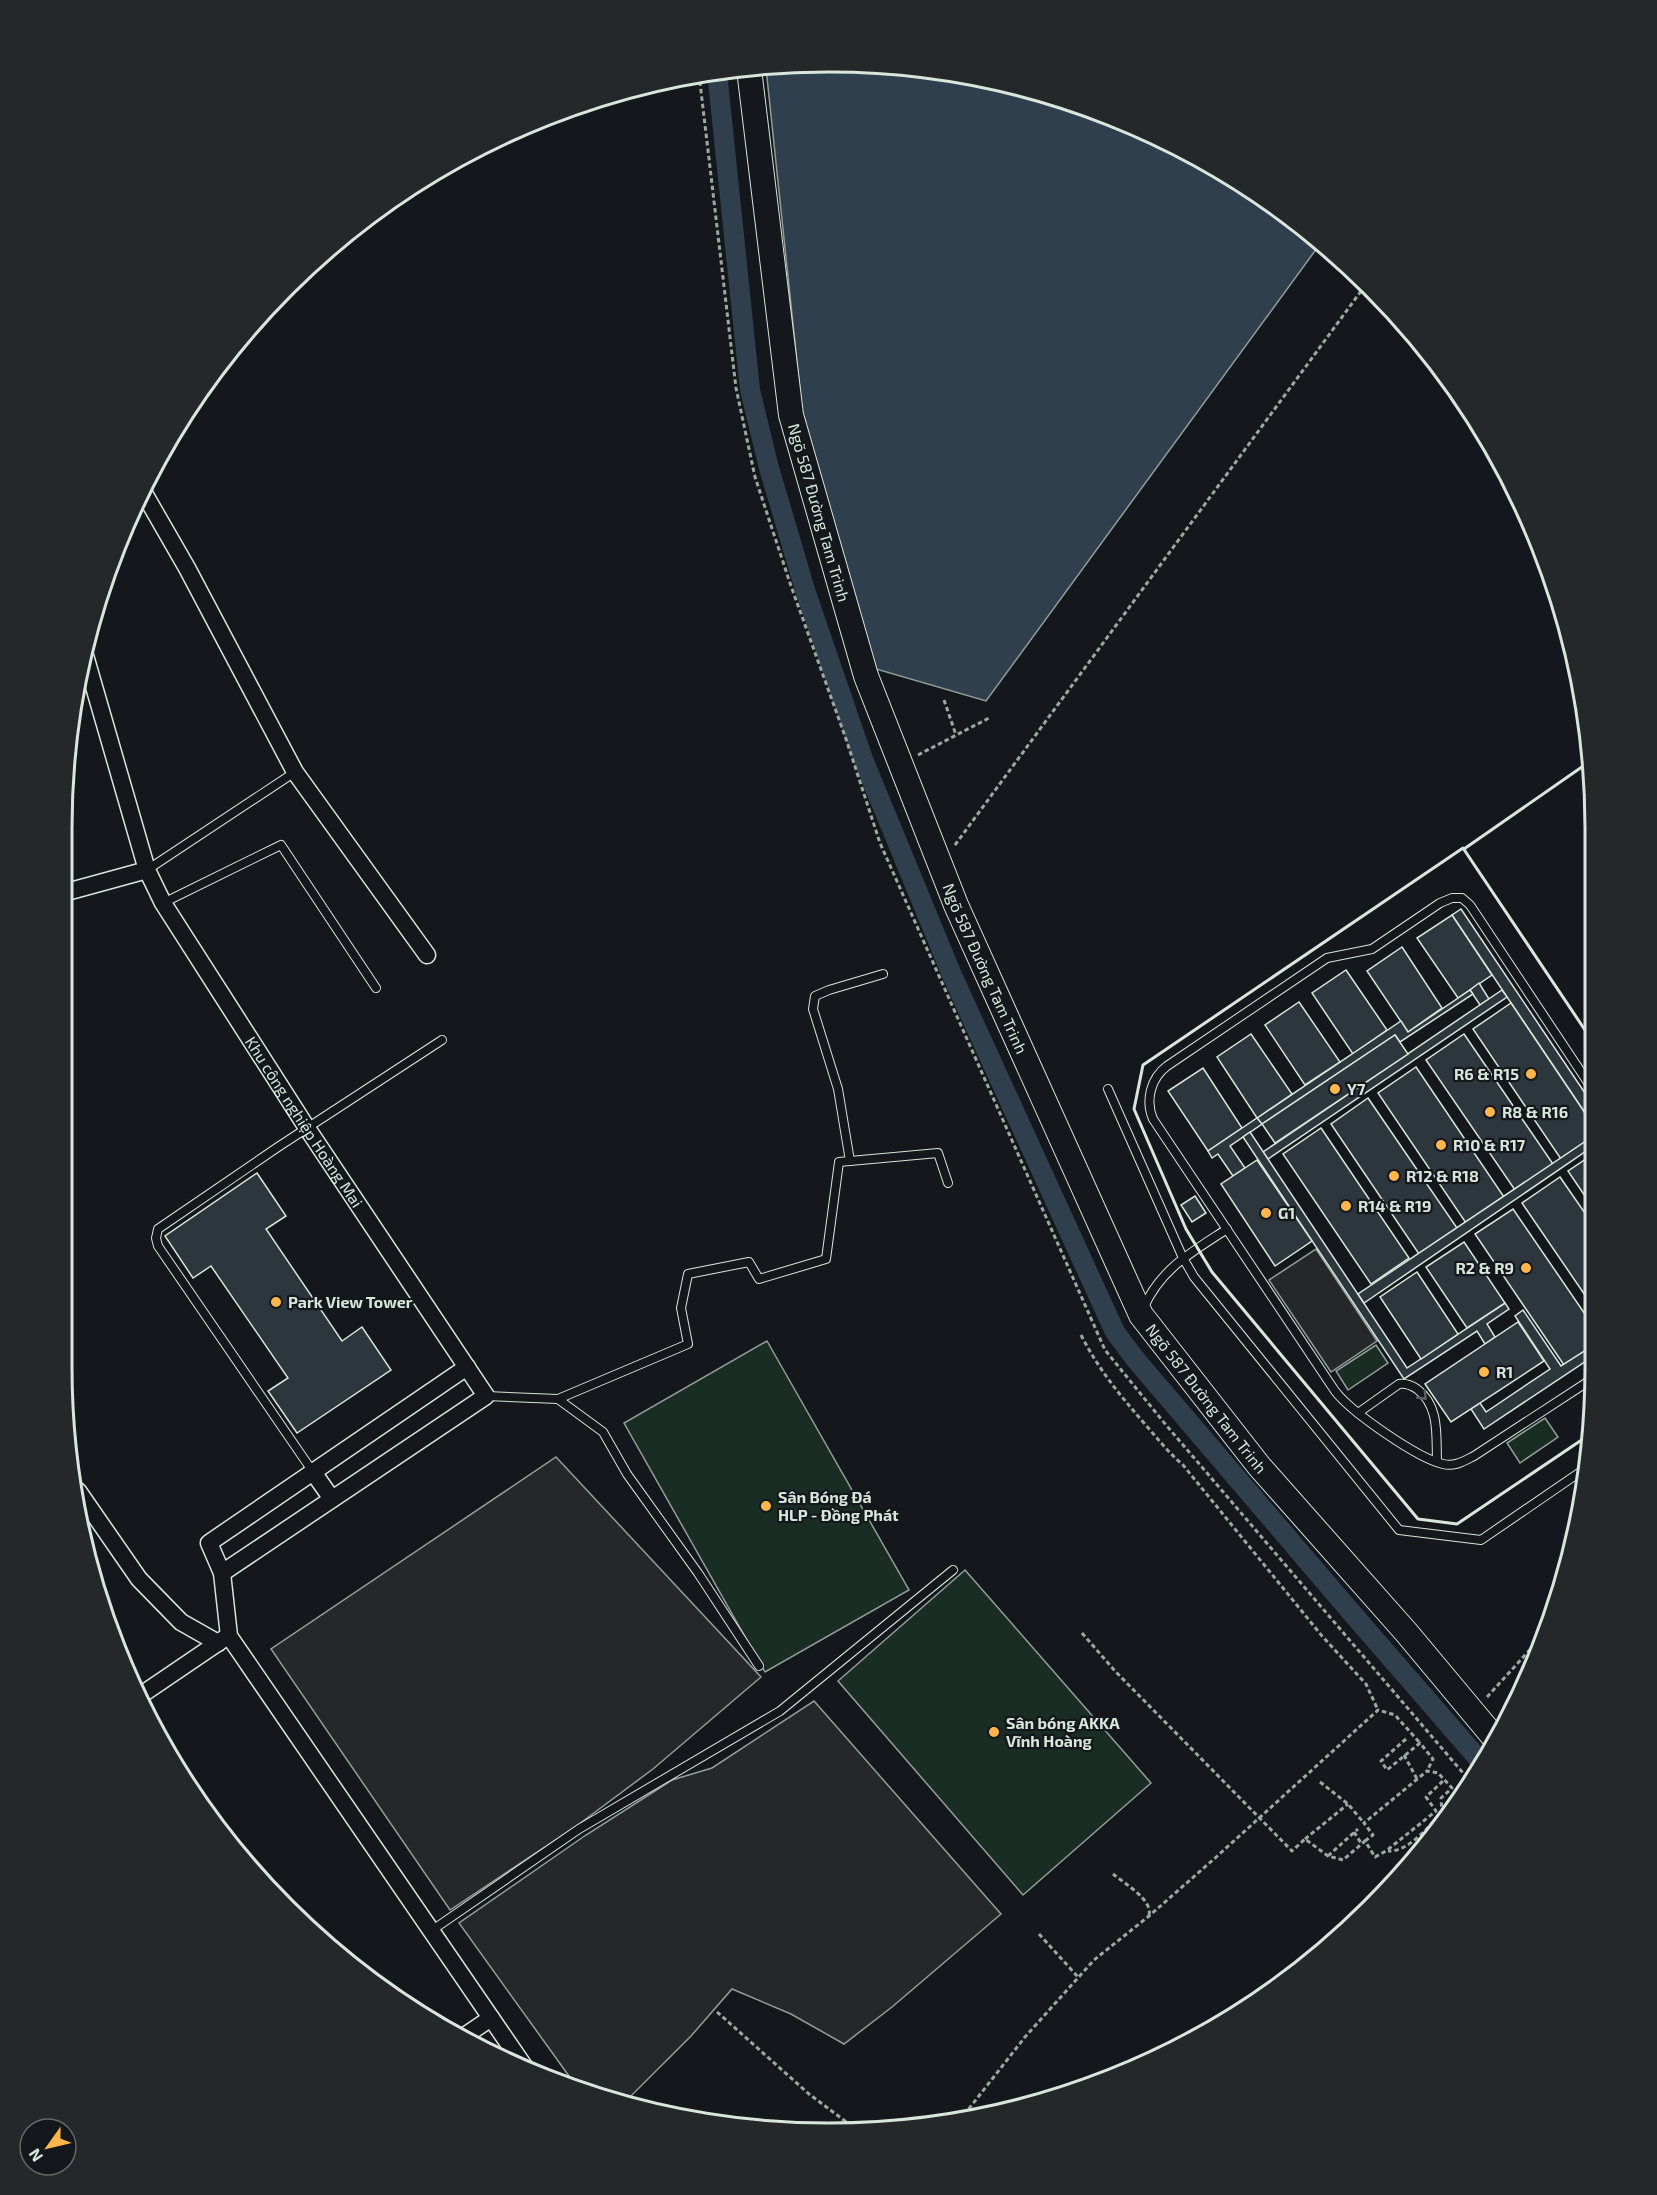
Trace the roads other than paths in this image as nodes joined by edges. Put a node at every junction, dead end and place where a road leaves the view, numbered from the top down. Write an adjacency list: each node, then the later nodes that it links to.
1 (750, 76): 19 (street, Ngõ 587 Đường Tam Trinh)
2 (148, 499): 4 (street)
3 (89, 671): 5 (street, Khu công nghiệp Hoàng Mai)
4 (295, 772): 5 (lane); 8 (street)
5 (147, 870): 6 (street); 7 (street, Khu công nghiệp Hoàng Mai)
6 (72, 891)
7 (163, 903): 10 (lane); 14 (street, Khu công nghiệp Hoàng Mai)
8 (427, 955)
9 (883, 974): 15 (lane)
10 (376, 988)
11 (442, 1040): 14 (lane)
12 (1585, 1078): 17 (lane)
13 (1108, 1089): 18 (lane)
14 (307, 1128): 20 (street, Khu công nghiệp Hoàng Mai); 26 (lane)
15 (850, 1161): 16 (lane); 23 (lane)
16 (948, 1183)
17 (1227, 1229): 18 (lane); 24 (lane)
18 (1183, 1258): 19 (lane); 27 (lane)
19 (1141, 1315): 35 (street, Ngõ 587 Đường Tam Trinh)
20 (467, 1367): 22 (street, Khu công nghiệp Hoàng Mai); 26 (street)
21 (1584, 1384): 25 (lane)
22 (486, 1396): 23 (lane); 28 (street)
23 (558, 1399): 33 (lane)
24 (1358, 1413): 25 (lane); 25 (lane, one-way to 25)
25 (1437, 1461)
26 (313, 1472): 28 (street); 31 (street)
27 (1577, 1475)
28 (332, 1500): 31 (street)
29 (86, 1506): 32 (street)
30 (953, 1570): 36 (lane)
31 (222, 1573): 32 (street)
32 (223, 1639): 34 (street); 36 (street)
33 (759, 1666)
34 (146, 1692)
35 (1490, 1733)
36 (431, 1931): 37 (street)
37 (491, 2018): 38 (street); 39 (street)
38 (470, 2032)
39 (516, 2055)

